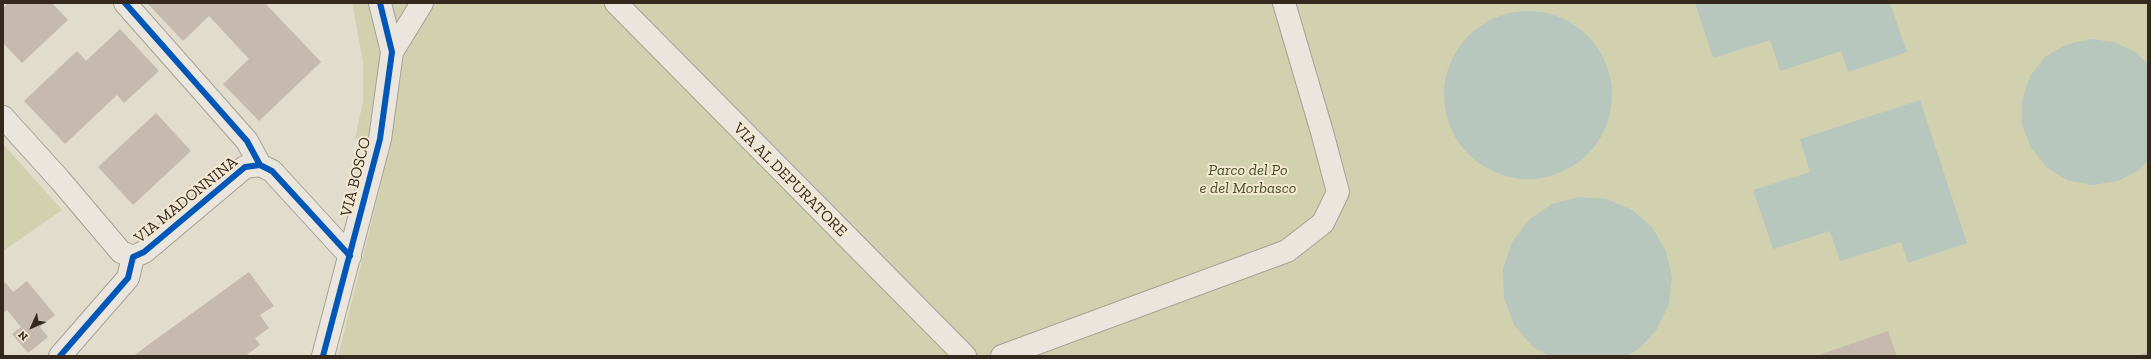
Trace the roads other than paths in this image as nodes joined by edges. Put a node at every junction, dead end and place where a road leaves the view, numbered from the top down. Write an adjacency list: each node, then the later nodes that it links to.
1 (124, 3): 8 (street, VIA MADONNINA)
2 (380, 3): 6 (street, VIA BOSCO)
3 (422, 3): 6 (street)
4 (616, 3): 13 (street, VIA AL DEPURATORE)
5 (1284, 3): 14 (street)
6 (392, 52): 9 (street, VIA BOSCO)
7 (3, 117): 10 (street, VIA MADONNINA)
8 (260, 165): 9 (street, VIA MADONNINA); 10 (street, VIA MADONNINA)
9 (350, 256): 12 (street, VIA BOSCO)
10 (134, 257): 11 (street, VIA MADONNINA)
11 (60, 356)
12 (323, 356)
13 (965, 356)
14 (1002, 356)

